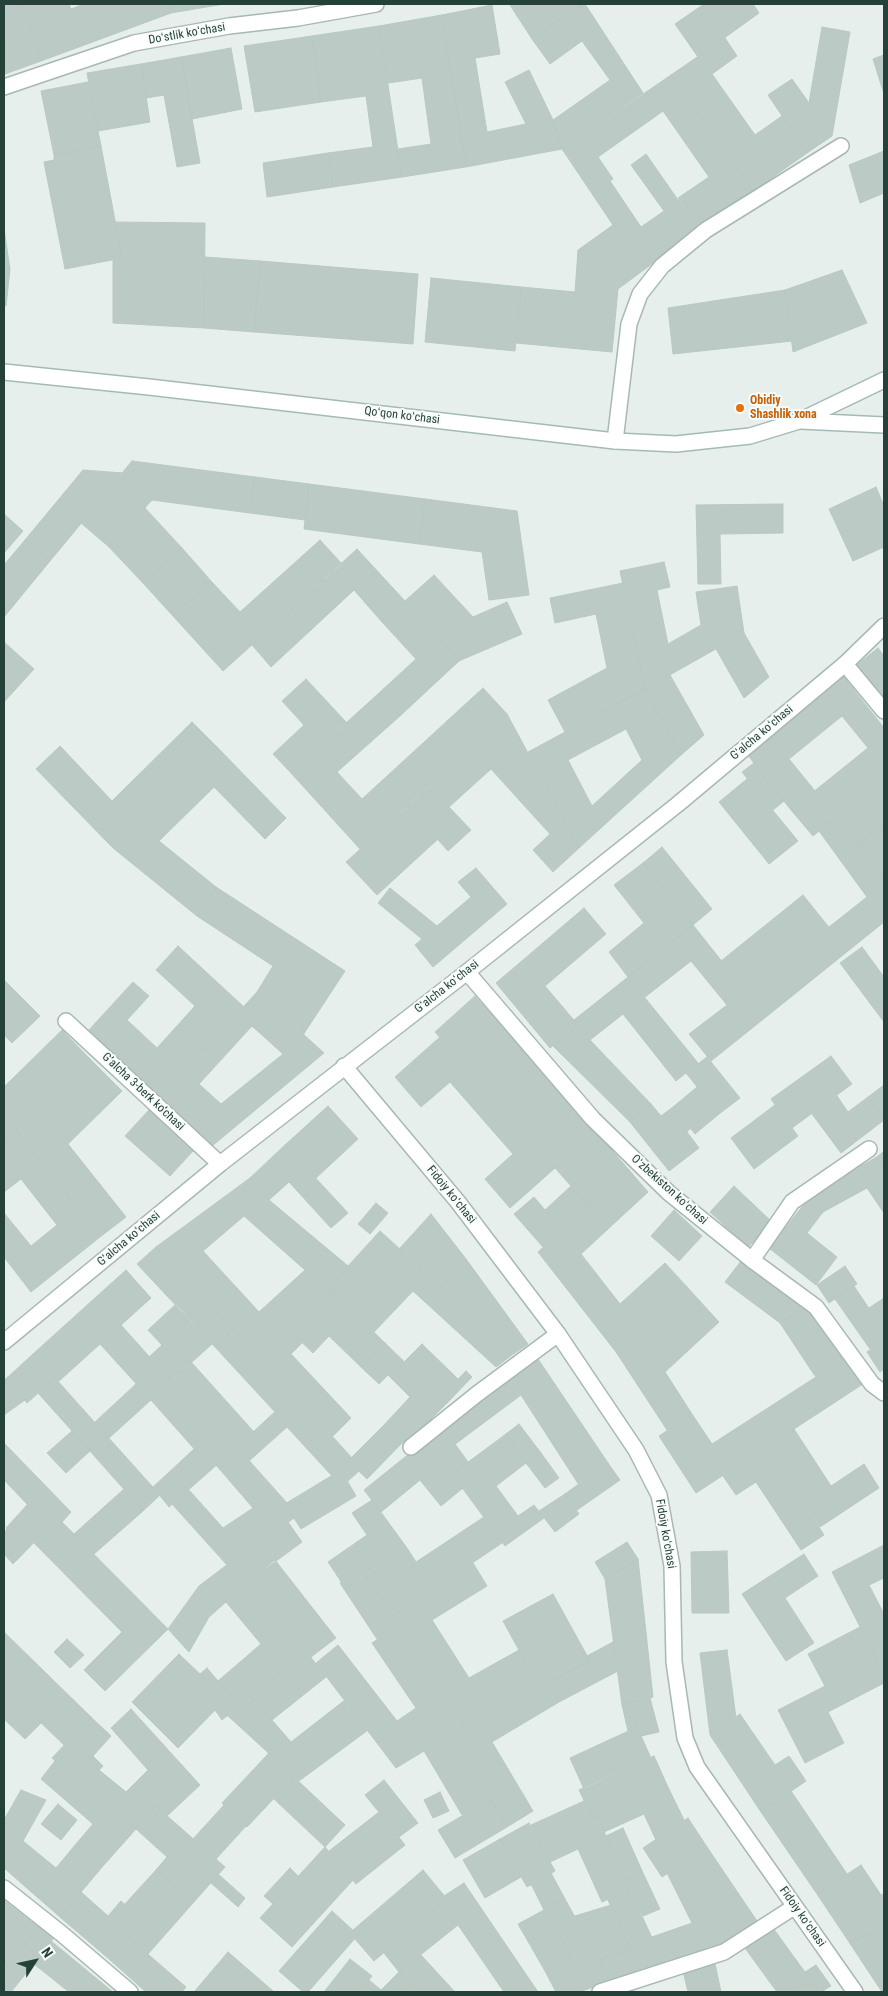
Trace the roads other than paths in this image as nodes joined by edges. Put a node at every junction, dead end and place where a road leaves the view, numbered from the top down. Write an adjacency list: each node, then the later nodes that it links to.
1 (376, 4): 2 (street, Doʻstlik koʻchasi)
2 (4, 87)
3 (841, 146): 8 (street)
4 (4, 372): 8 (street, Qoʻqon koʻchasi)
5 (884, 380): 6 (street, Qoʻqon koʻchasi)
6 (799, 421): 7 (street, Qoʻqon koʻchasi); 8 (street, Qoʻqon koʻchasi)
7 (884, 425)
8 (615, 441)
9 (884, 626): 10 (street, Gʻalcha koʻchasi)
10 (845, 664): 11 (street); 12 (street, Gʻalcha koʻchasi)
11 (884, 712)
12 (467, 972): 14 (street, Gʻalcha koʻchasi); 17 (street, Oʻzbekiston koʻchasi)
13 (66, 1021): 16 (street, Gʼalcha 3-berk koʼchasi)
14 (344, 1066): 16 (street, Gʻalcha koʻchasi); 18 (street, Fidoiy koʻchasi)
15 (869, 1148): 17 (street)
16 (220, 1164): 19 (street, Gʻalcha koʻchasi)
17 (752, 1260): 20 (street, Oʻzbekiston koʻchasi)
18 (558, 1334): 21 (street); 23 (street, Fidoiy koʻchasi)
19 (4, 1342)
20 (884, 1393)
21 (411, 1447)
22 (4, 1888): 24 (street)
23 (794, 1907): 25 (street); 26 (street, Fidoiy koʻchasi)
24 (130, 1992)
25 (600, 1992)
26 (855, 1992)

